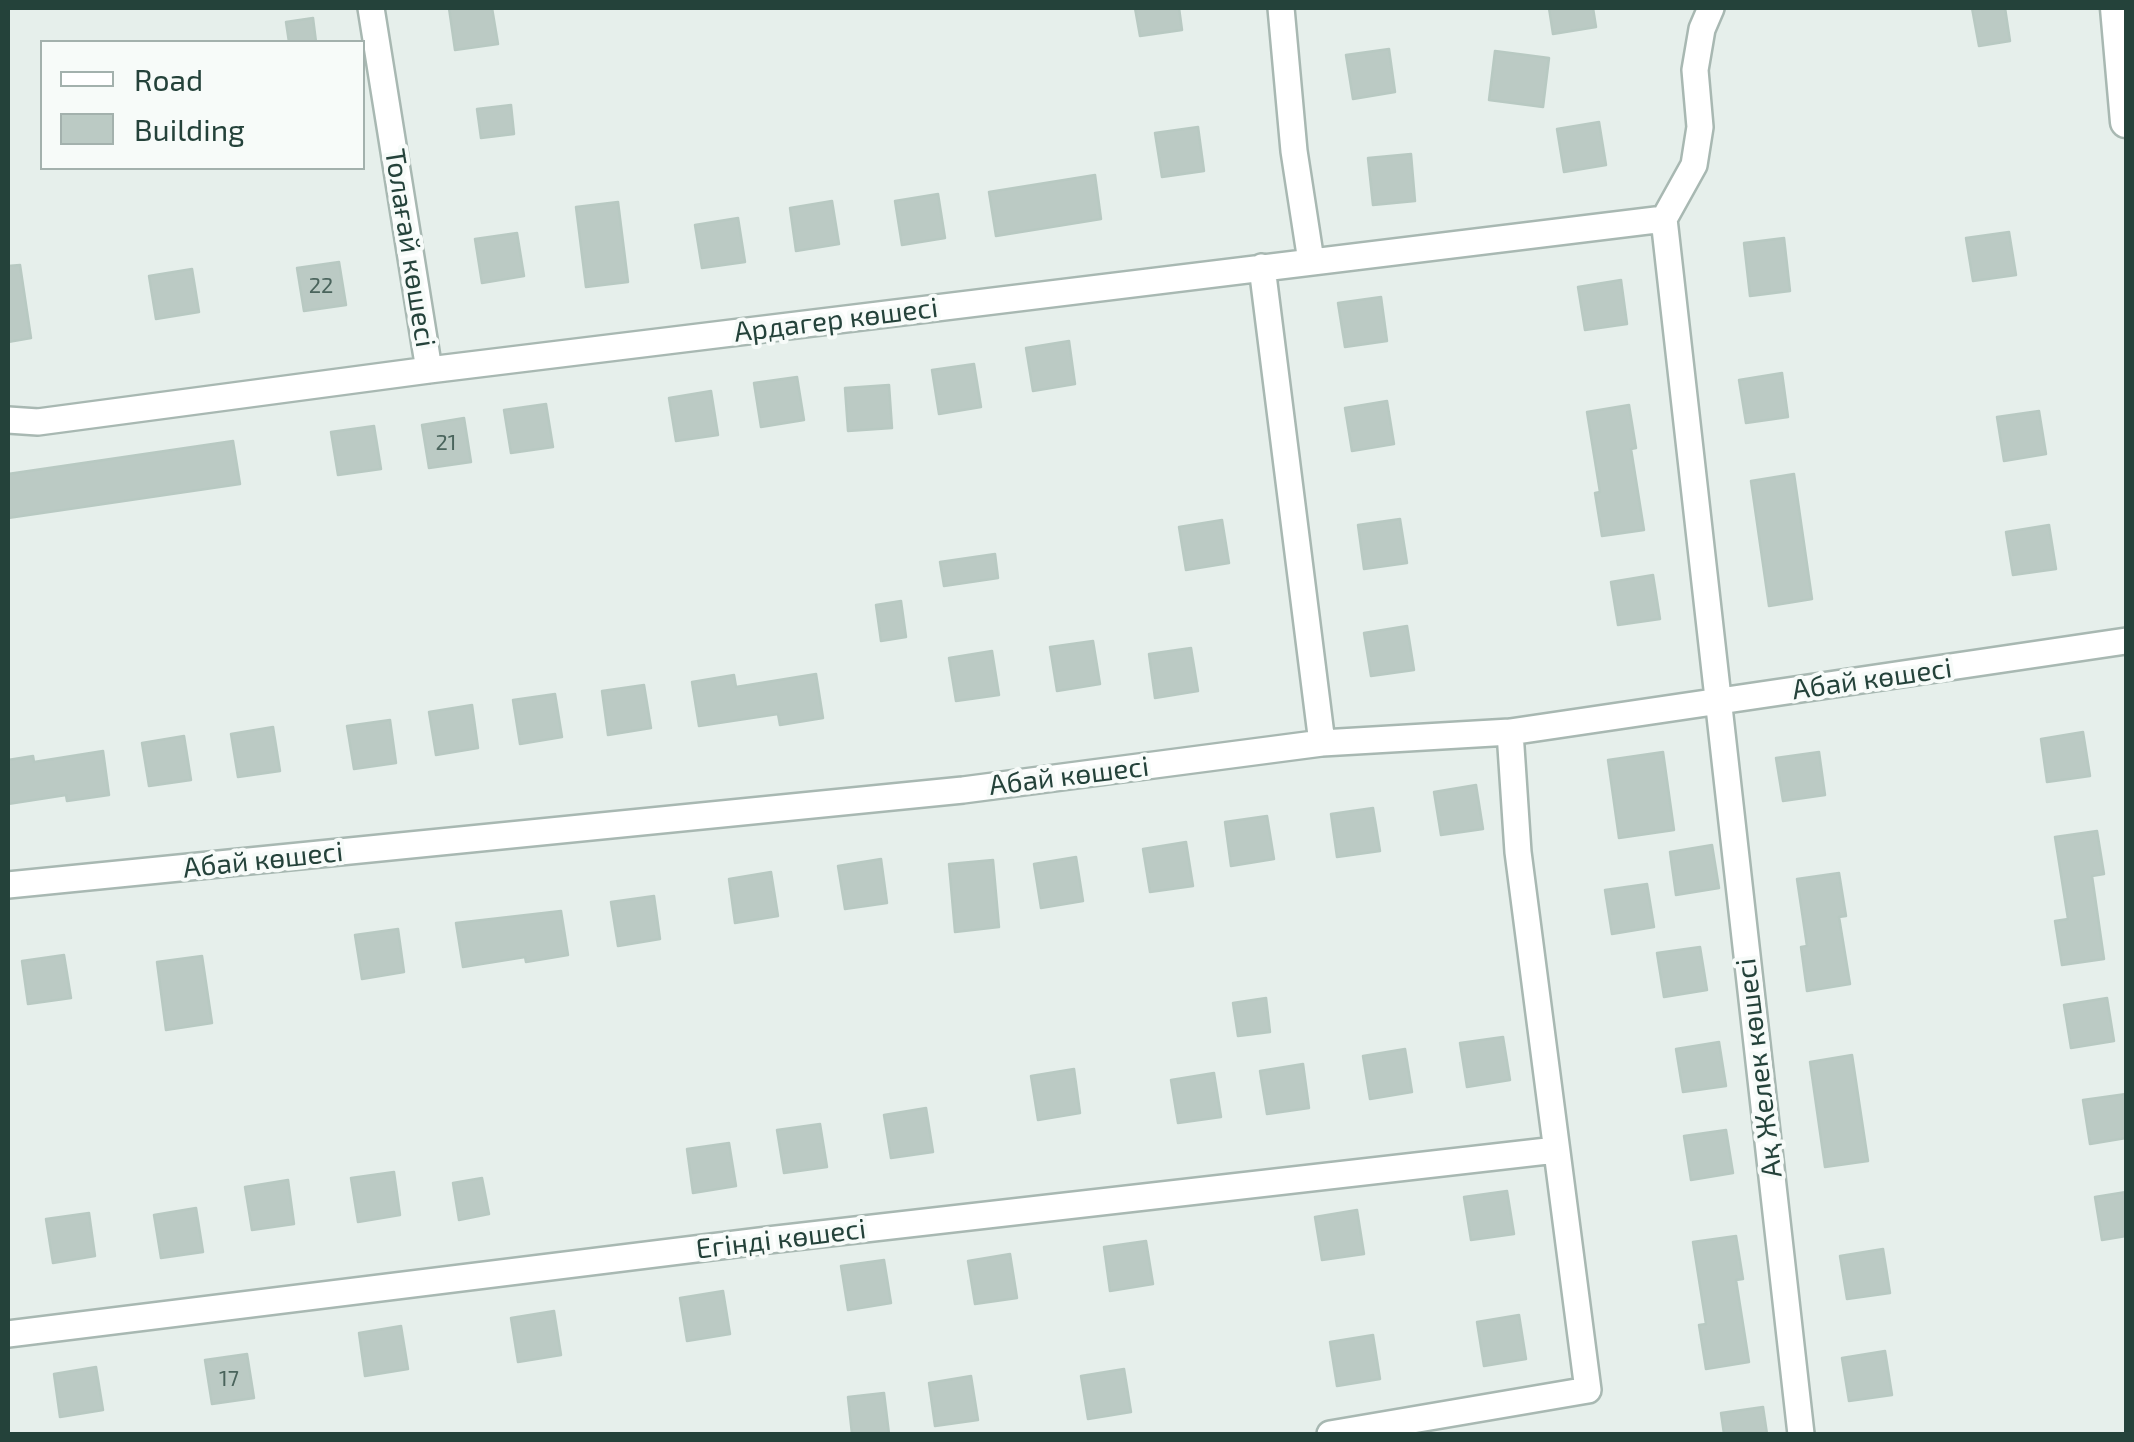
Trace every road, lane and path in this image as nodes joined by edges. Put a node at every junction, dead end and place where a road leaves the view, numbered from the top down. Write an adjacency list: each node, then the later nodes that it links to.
1 (371, 8): 9 (street, Толағай көшесі)
2 (1281, 8): 7 (street)
3 (1710, 8): 6 (street)
4 (2116, 8): 5 (street)
5 (2126, 122)
6 (1664, 219): 7 (street, Ардагер көшесі); 12 (street, Ақ Желек көшесі)
7 (1311, 261): 8 (street, Ардагер көшесі)
8 (1262, 266): 9 (street, Ардагер көшесі); 14 (street)
9 (429, 370): 10 (street, Ардагер көшесі)
10 (8, 420)
11 (2126, 641): 12 (street, Абай көшесі)
12 (1717, 702): 13 (street, Абай көшесі); 19 (street, Ақ Желек көшесі)
13 (1510, 732): 14 (street, Абай көшесі); 16 (street)
14 (1322, 743): 15 (street, Абай көшесі)
15 (8, 885)
16 (1556, 1150): 17 (street, Егінді көшесі); 18 (street)
17 (8, 1334)
18 (1330, 1434)
19 (1801, 1434)

